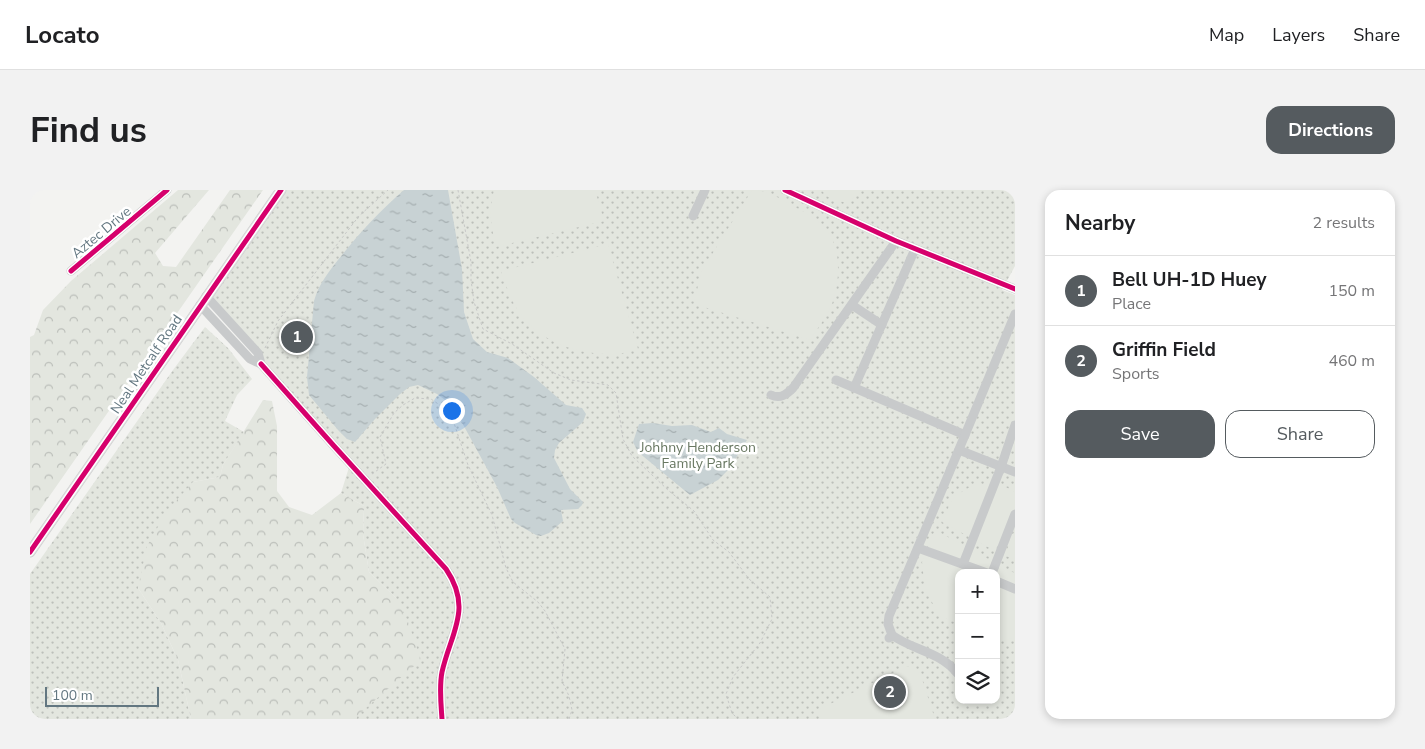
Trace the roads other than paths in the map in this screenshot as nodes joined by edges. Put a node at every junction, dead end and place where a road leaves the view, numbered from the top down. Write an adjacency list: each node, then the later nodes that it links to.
1 (167, 190): 8 (street, Aztec Drive)
2 (281, 190): 10 (main road, Neal Metcalf Road)
3 (705, 190): 5 (street)
4 (785, 190): 6 (street)
5 (693, 216)
6 (896, 241): 7 (street); 12 (street)
7 (915, 249): 9 (street); 14 (street)
8 (71, 271)
9 (1015, 289)
10 (206, 296): 11 (main road, Neal Metcalf Road); 15 (street)
11 (200, 305): 15 (street); 26 (main road, Neal Metcalf Road)
12 (852, 305): 14 (street); 18 (street)
13 (1015, 314): 20 (street)
14 (882, 325): 17 (street)
15 (262, 364): 33 (street)
16 (836, 380): 17 (street)
17 (854, 388): 20 (street)
18 (771, 395)
19 (1015, 425): 22 (street)
20 (964, 434): 21 (street)
21 (959, 450): 22 (street); 25 (street)
22 (1001, 467): 23 (street); 27 (street)
23 (1015, 472)
24 (1015, 514): 29 (street)
25 (918, 548): 27 (street); 32 (street)
26 (30, 552)
27 (963, 564): 28 (street)
28 (976, 569)
29 (994, 569)
30 (1000, 583): 31 (street)
31 (1015, 589)
32 (955, 671)
33 (442, 719)

